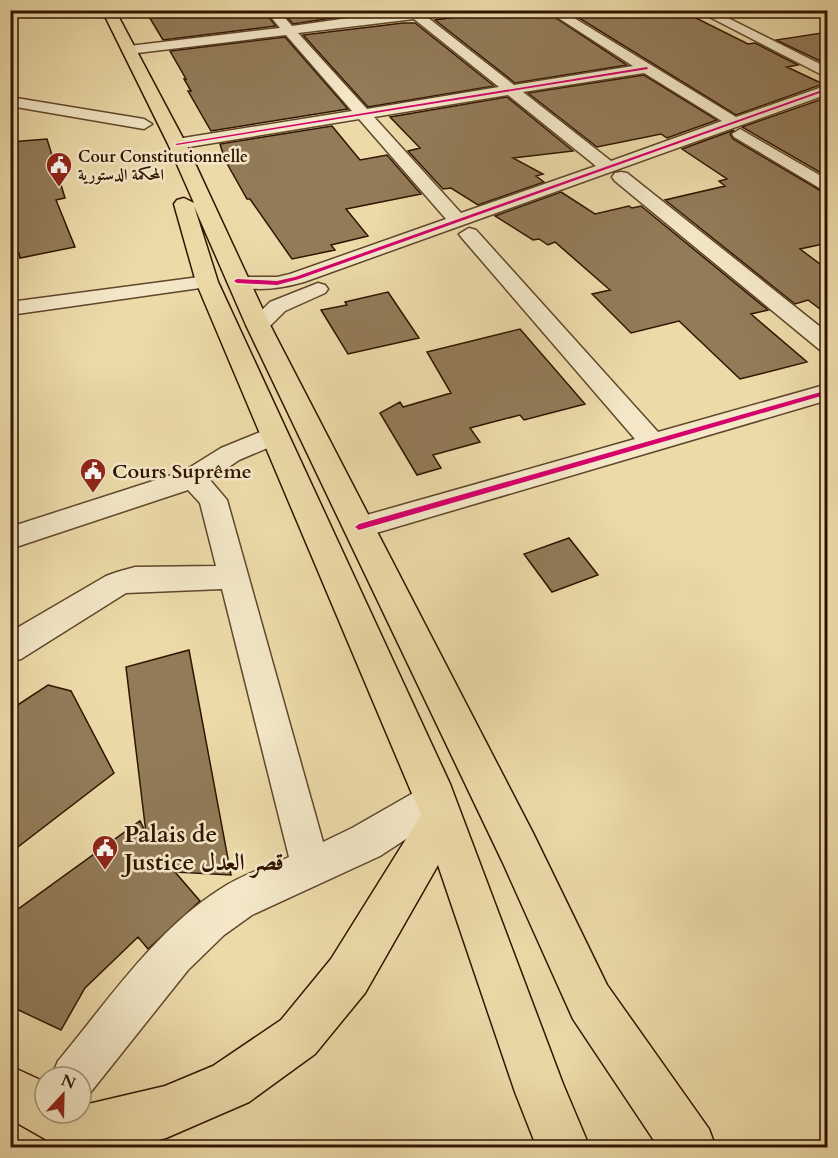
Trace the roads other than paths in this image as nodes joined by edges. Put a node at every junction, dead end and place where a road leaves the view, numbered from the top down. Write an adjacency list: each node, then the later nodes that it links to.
1 (92, 10): 17 (main road)
2 (108, 10): 9 (main road)
3 (271, 10): 8 (street)
4 (454, 10): 7 (street)
5 (552, 10): 10 (street)
6 (702, 10): 11 (street)
7 (414, 13): 8 (street); 13 (street)
8 (290, 31): 9 (street); 16 (street)
9 (129, 50): 19 (main road)
10 (647, 68): 13 (street); 18 (street)
11 (828, 74)
12 (828, 89): 18 (street)
13 (513, 92): 16 (street); 20 (street)
14 (10, 101): 17 (street)
15 (828, 102): 18 (street)
16 (363, 116): 19 (street); 22 (street)
17 (144, 124): 23 (main road)
18 (737, 128): 20 (street); 21 (street)
19 (177, 144): 23 (main road)
20 (614, 172): 22 (street); 26 (street)
21 (828, 188)
22 (464, 228): 23 (street); 25 (street); 29 (street)
23 (222, 282): 24 (street); 25 (main road); 28 (main road)
24 (10, 309)
25 (258, 325): 31 (main road)
26 (828, 345)
27 (828, 392): 29 (street)
28 (275, 435): 30 (street); 35 (main road)
29 (653, 442): 31 (street)
30 (193, 478): 32 (street); 33 (street)
31 (359, 526): 42 (main road)
32 (10, 538)
33 (235, 577): 34 (street); 36 (street)
34 (10, 649)
35 (439, 809): 36 (street); 40 (main road); 41 (main road)
36 (311, 867): 37 (street)
37 (84, 1065)
38 (10, 1091): 39 (main road)
39 (33, 1103)
40 (93, 1122)
41 (564, 1148)
42 (690, 1148)

